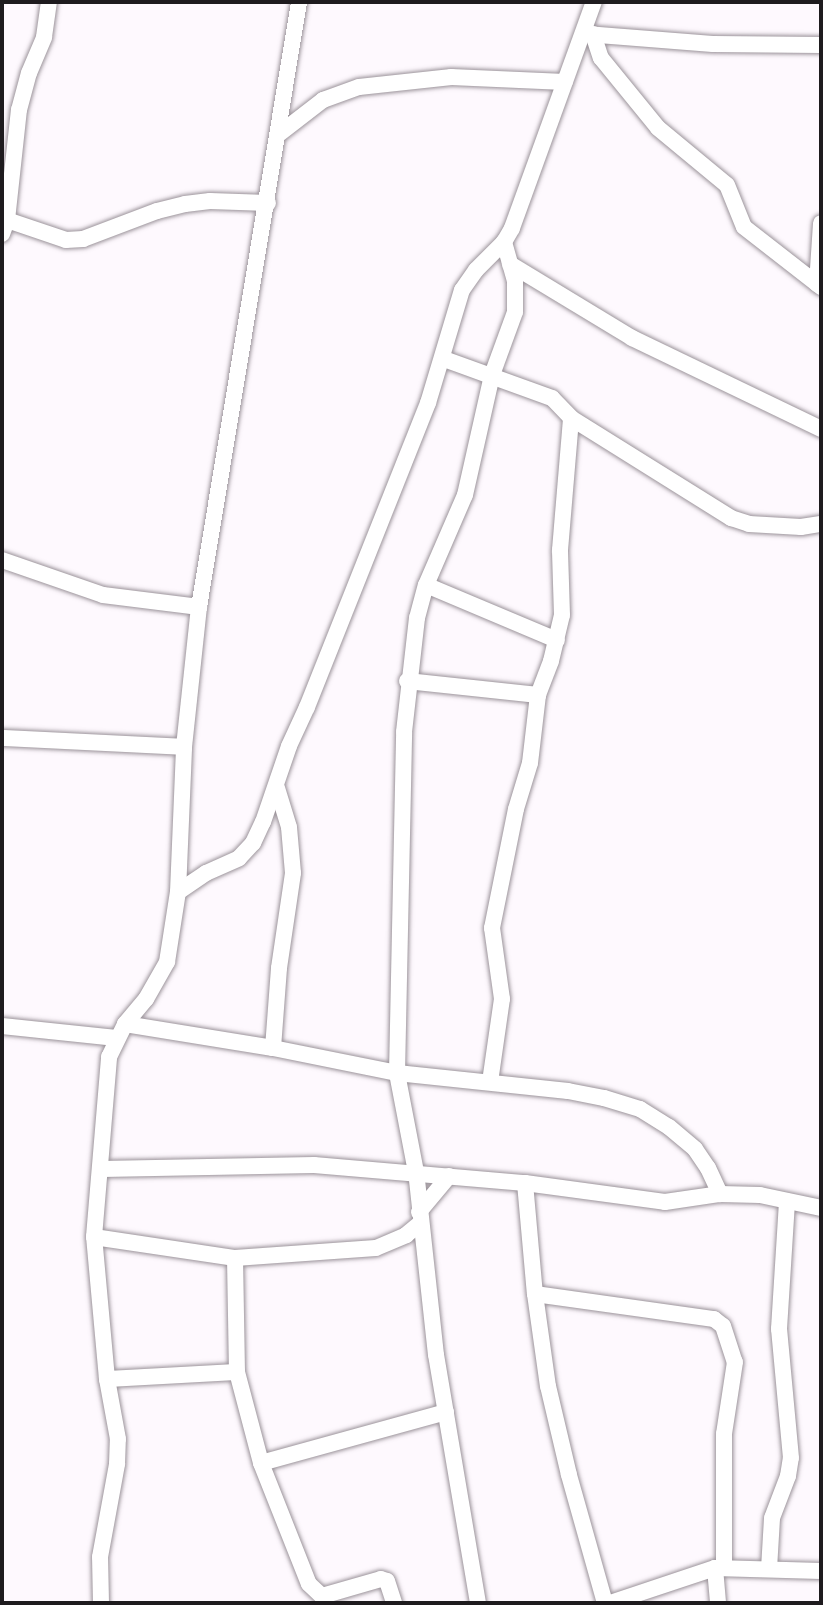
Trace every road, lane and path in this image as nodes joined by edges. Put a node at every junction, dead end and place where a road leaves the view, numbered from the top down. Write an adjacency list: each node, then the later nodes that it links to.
1 (50, 2): 10 (street)
2 (299, 2): 7 (street)
3 (594, 2): 4 (street)
4 (588, 34): 5 (street); 6 (street); 13 (street)
5 (821, 44)
6 (565, 82): 7 (street); 11 (street)
7 (279, 134): 8 (street)
8 (268, 203): 10 (street); 21 (street)
9 (821, 223): 13 (street)
10 (4, 226)
11 (505, 242): 12 (street); 14 (street)
12 (510, 264): 15 (street); 17 (street)
13 (819, 286)
14 (444, 359): 15 (street); 27 (street)
15 (492, 375): 16 (street); 20 (street)
16 (571, 418): 18 (street); 22 (street)
17 (821, 429)
18 (821, 524)
19 (2, 561): 21 (street)
20 (426, 585): 22 (street); 23 (street)
21 (199, 607): 26 (street)
22 (557, 640): 24 (street)
23 (407, 681): 24 (street); 34 (street)
24 (537, 695): 35 (street)
25 (2, 738): 26 (street)
26 (184, 747): 28 (street)
27 (276, 788): 29 (street); 33 (street)
28 (179, 853): 29 (street); 30 (street)
29 (206, 873): 30 (street)
30 (178, 892): 32 (street)
31 (2, 1026): 32 (street)
32 (120, 1031): 33 (street); 36 (street)
33 (273, 1048): 34 (street)
34 (397, 1073): 35 (street); 37 (street)
35 (490, 1082): 40 (street)
36 (102, 1169): 37 (street); 44 (street)
37 (415, 1172): 38 (street); 43 (street)
38 (449, 1176): 39 (street); 43 (street)
39 (525, 1183): 40 (street); 46 (street)
40 (720, 1194): 41 (street)
41 (787, 1202): 42 (street); 52 (street)
42 (821, 1208)
43 (419, 1218): 45 (street); 49 (street)
44 (93, 1237): 45 (street); 48 (street)
45 (234, 1258): 47 (street)
46 (535, 1294): 51 (street); 57 (street)
47 (237, 1372): 48 (street); 50 (street)
48 (107, 1379): 54 (street)
49 (446, 1412): 50 (street); 56 (street)
50 (261, 1463): 55 (street)
51 (719, 1567): 52 (street); 57 (street); 58 (street)
52 (769, 1569): 53 (street)
53 (821, 1571)
54 (101, 1603)
55 (394, 1603)
56 (478, 1603)
57 (607, 1603)
58 (718, 1603)

